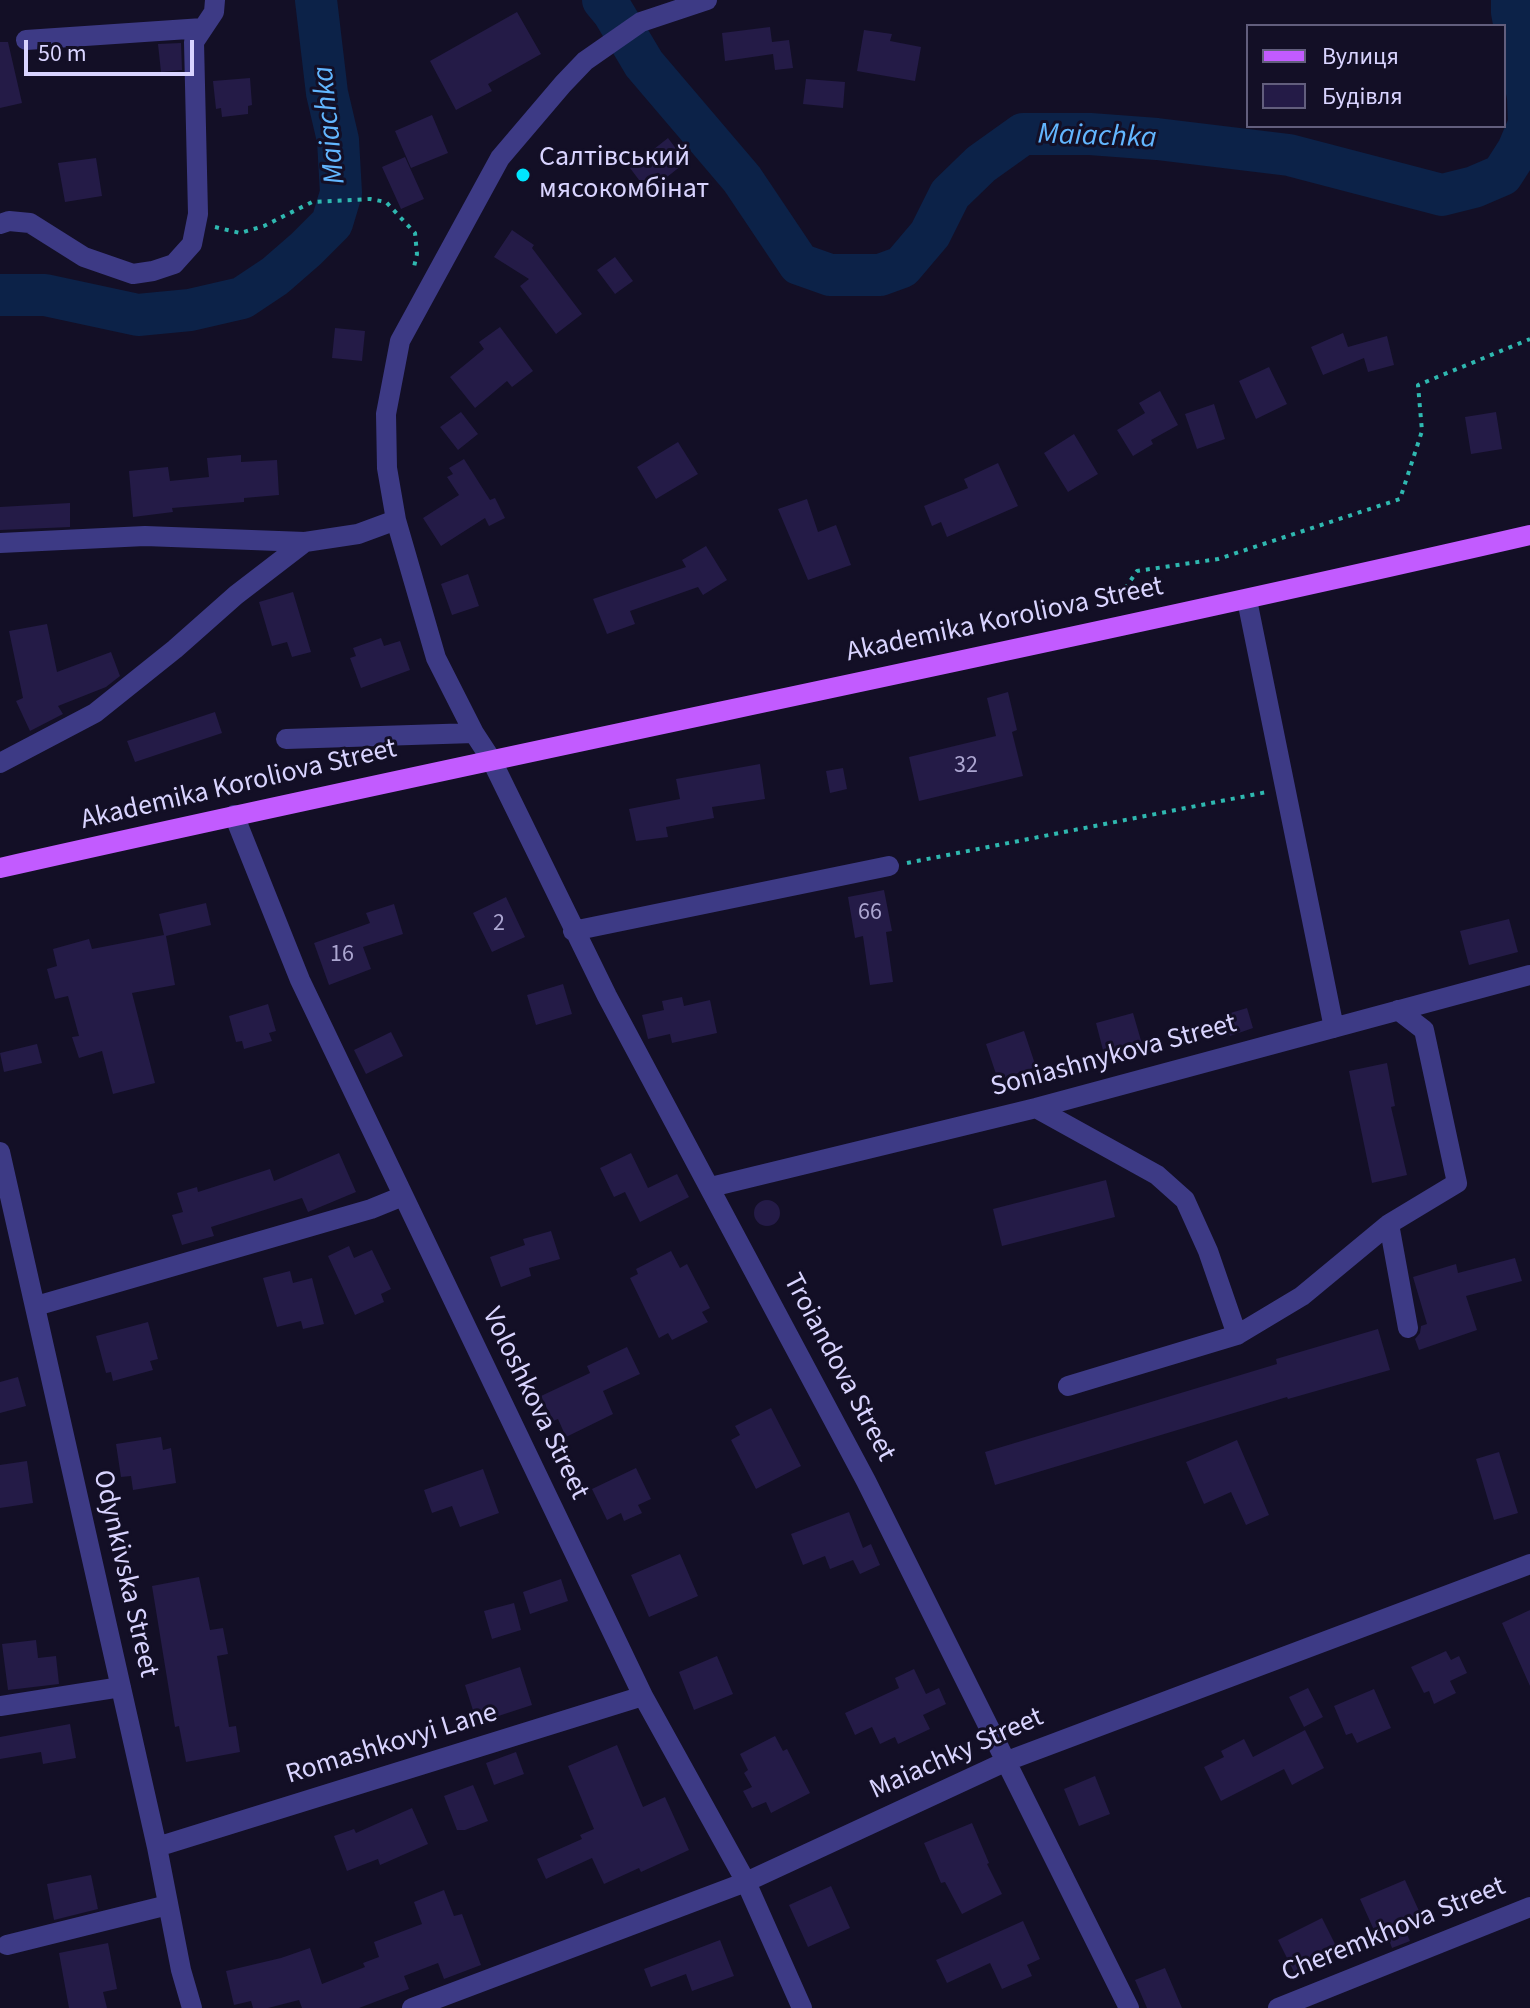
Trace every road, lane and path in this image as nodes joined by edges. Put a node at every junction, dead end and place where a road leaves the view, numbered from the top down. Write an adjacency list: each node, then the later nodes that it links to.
1 (215, 0): 3 (street)
2 (707, 0): 7 (street)
3 (203, 28): 4 (street); 5 (street)
4 (26, 40)
5 (198, 214): 6 (street); 7 (path)
6 (0, 224)
7 (422, 300): 9 (street)
8 (1530, 339): 14 (path)
9 (396, 520): 11 (street); 15 (street)
10 (1530, 535): 13 (main road, Akademika Koroliova Street)
11 (305, 542): 12 (street); 18 (street)
12 (0, 543)
13 (1247, 600): 14 (main road, Akademika Koroliova Street); 19 (street)
14 (1098, 631): 17 (main road, Akademika Koroliova Street)
15 (474, 733): 16 (street); 17 (street)
16 (286, 739)
17 (491, 759): 20 (main road, Akademika Koroliova Street); 23 (street, Troiandova Street)
18 (0, 763)
19 (1287, 788): 21 (path); 26 (street)
20 (234, 815): 22 (main road, Akademika Koroliova Street); 30 (street, Voloshkova Street)
21 (889, 866): 23 (street)
22 (0, 868)
23 (573, 931): 29 (street, Troiandova Street)
24 (1530, 975): 25 (street, Soniashnykova Street)
25 (1398, 1010): 26 (street, Soniashnykova Street); 31 (street)
26 (1334, 1028): 27 (street, Soniashnykova Street)
27 (1036, 1108): 29 (street, Soniashnykova Street); 34 (street)
28 (0, 1152): 32 (street, Odynkivska Street)
29 (711, 1187): 40 (street, Troiandova Street)
30 (403, 1196): 32 (street); 38 (street, Voloshkova Street)
31 (1389, 1224): 33 (street); 34 (street)
32 (36, 1306): 37 (street, Odynkivska Street)
33 (1408, 1328)
34 (1237, 1335): 35 (street)
35 (1068, 1386)
36 (1530, 1564): 40 (street, Maiachky Street)
37 (121, 1687): 39 (street); 41 (street, Odynkivska Street)
38 (643, 1696): 41 (street, Romashkovyi Lane); 42 (street, Voloshkova Street)
39 (0, 1706)
40 (1007, 1761): 42 (street, Maiachky Street); 49 (street, Troiandova Street)
41 (157, 1847): 43 (street, Odynkivska Street)
42 (746, 1882): 47 (street, Maiachky Street); 48 (street, Voloshkova Street)
43 (168, 1905): 45 (street); 46 (street, Odynkivska Street)
44 (1530, 1907): 50 (street, Cheremkhova Street)
45 (7, 1945)
46 (192, 2008)
47 (412, 2008)
48 (802, 2008)
49 (1129, 2008)
50 (1278, 2008)

